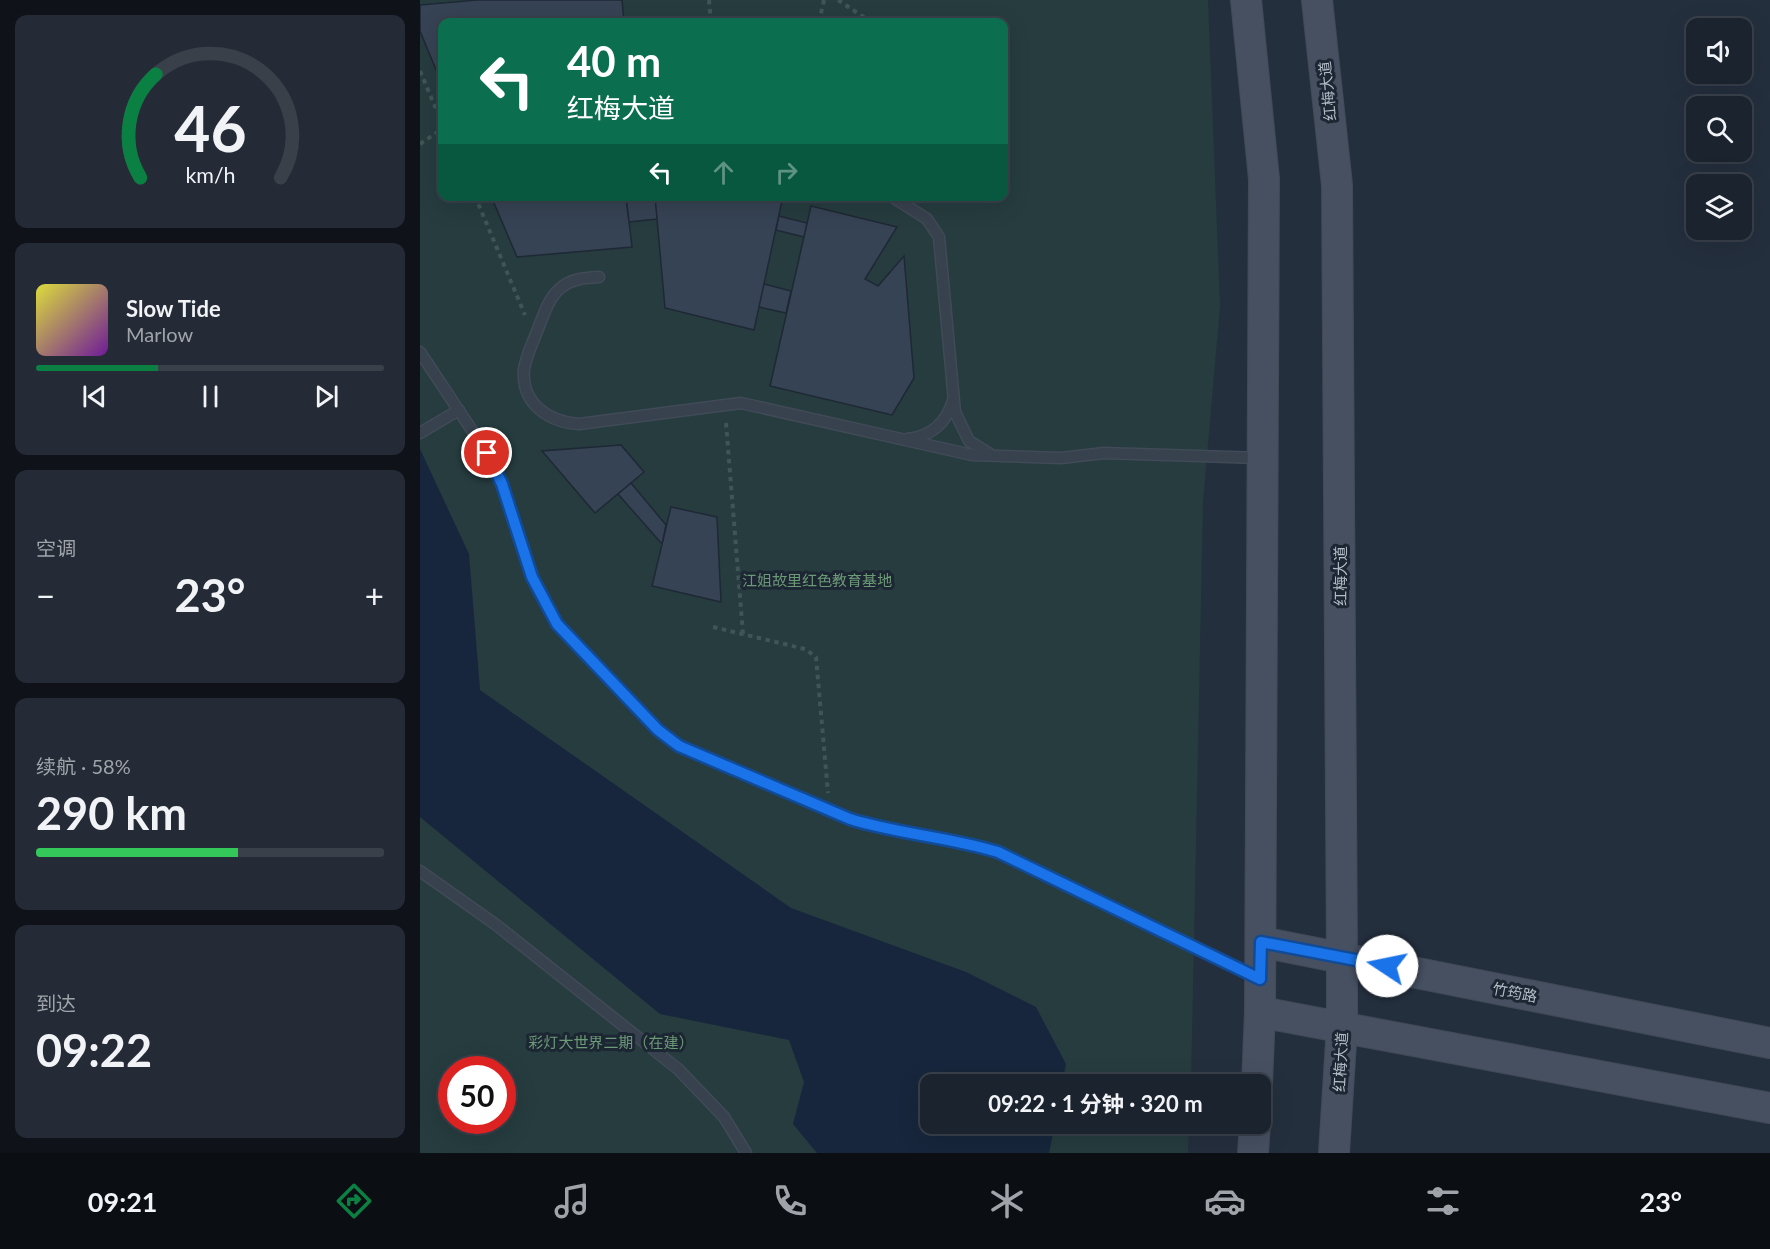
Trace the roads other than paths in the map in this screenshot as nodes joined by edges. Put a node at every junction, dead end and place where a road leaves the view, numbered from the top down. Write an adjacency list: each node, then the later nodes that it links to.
1 (1246, 0): 11 (main road)
2 (1317, 0): 14 (main road, 红梅大道)
3 (899, 201): 6 (lane)
4 (599, 277): 9 (lane)
5 (420, 352): 7 (lane)
6 (954, 394): 9 (lane); 10 (lane)
7 (459, 410): 8 (lane); 15 (lane)
8 (420, 433)
9 (900, 440): 10 (lane)
10 (996, 456): 11 (lane)
11 (1263, 459): 13 (main road)
12 (420, 871): 22 (lane)
13 (1261, 942): 14 (main road, 竹筠路); 15 (main road)
14 (1342, 957): 17 (main road, 红梅大道); 18 (main road, 竹筠路)
15 (1260, 979): 16 (main road)
16 (1260, 1012): 17 (main road); 19 (main road)
17 (1342, 1026): 20 (main road); 24 (main road, 红梅大道)
18 (1770, 1043)
19 (1257, 1074)
20 (1770, 1108)
21 (1254, 1134): 23 (main road)
22 (746, 1153)
23 (1253, 1153)
24 (1334, 1153)

